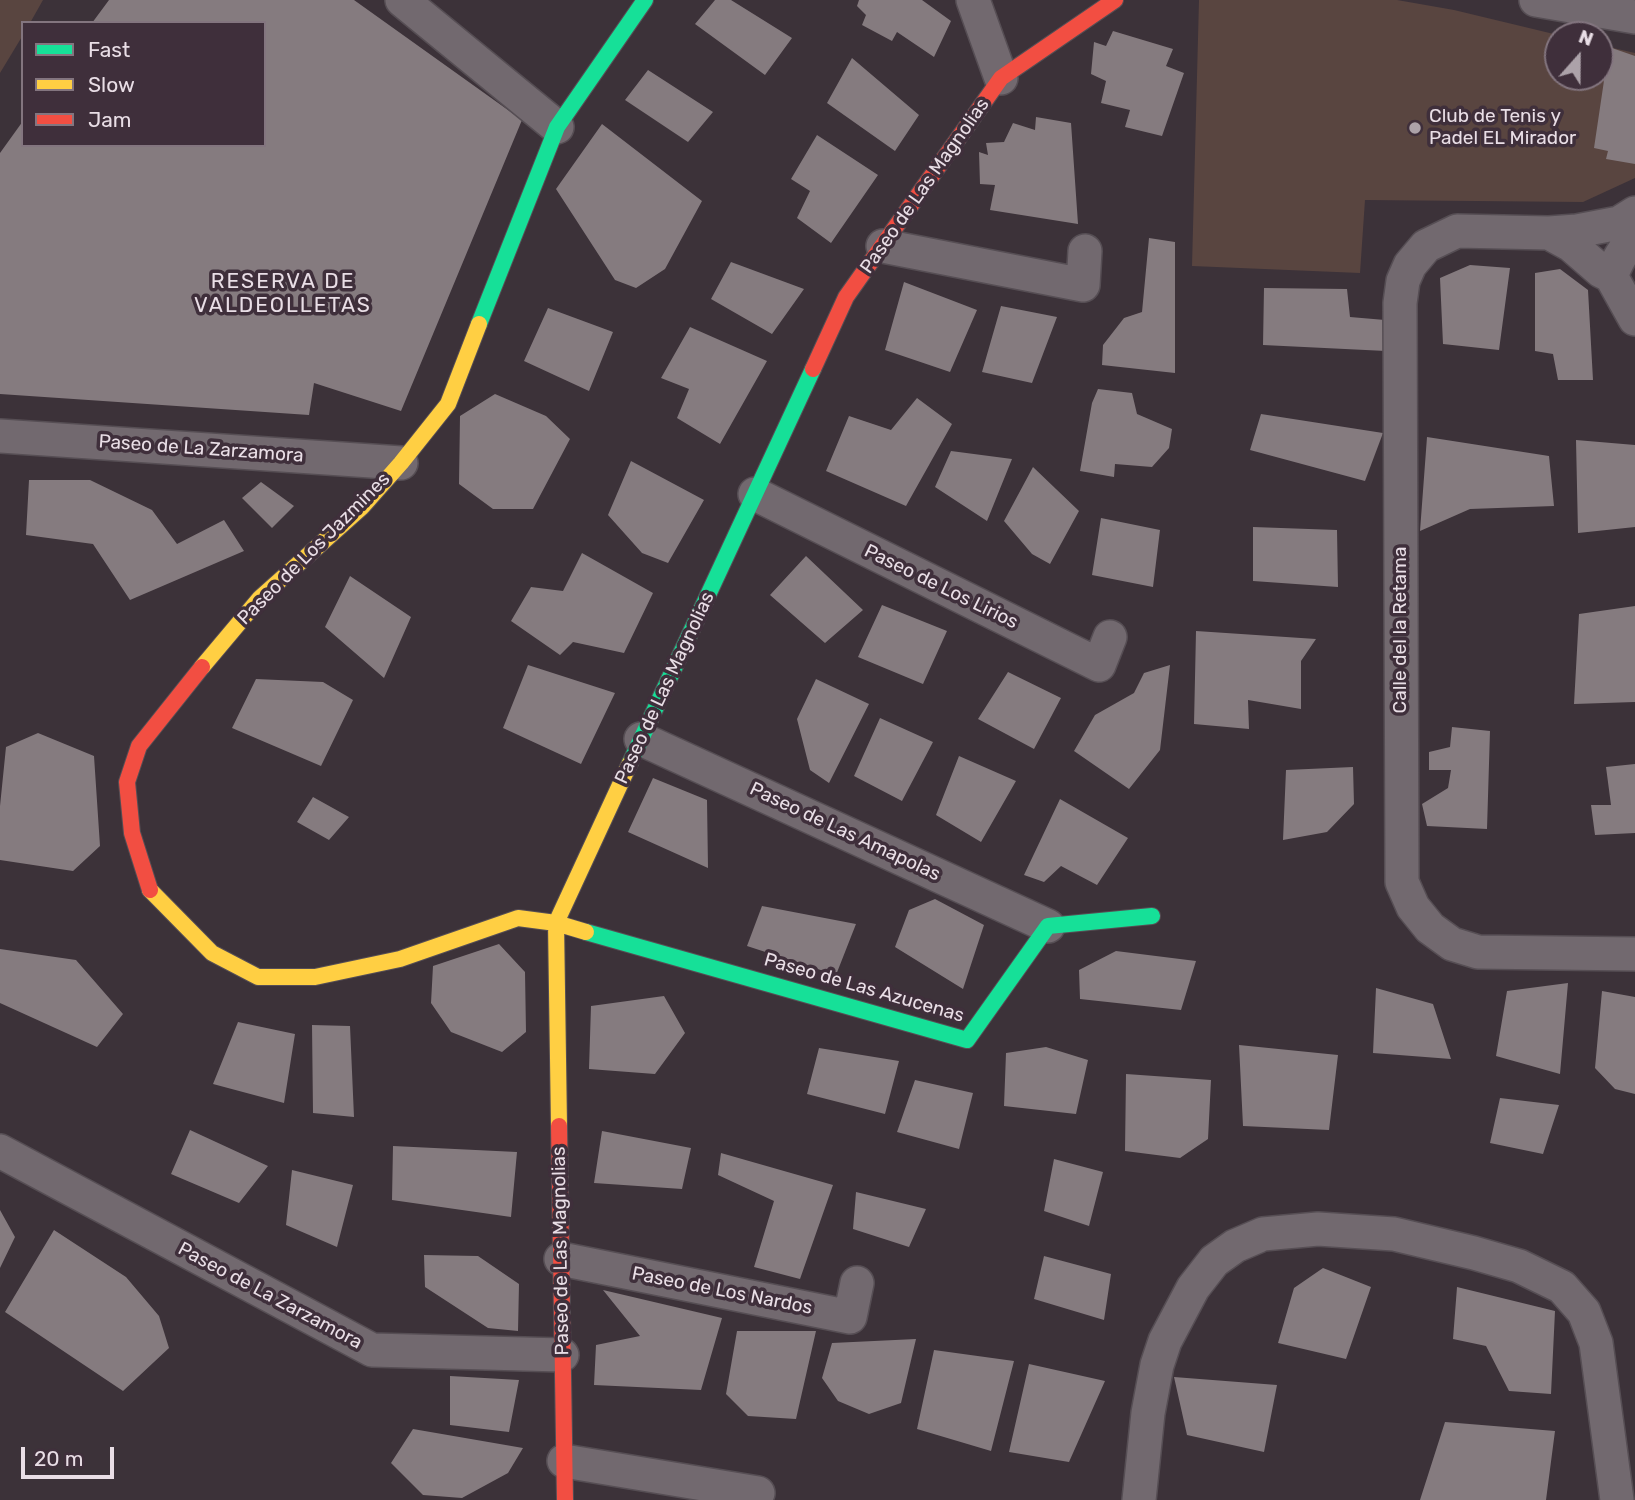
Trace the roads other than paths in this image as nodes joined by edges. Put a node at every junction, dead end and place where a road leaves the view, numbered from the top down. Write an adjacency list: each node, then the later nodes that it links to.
1 (402, 0): 8 (street)
2 (645, 0): 8 (street, Paseo de Los Jazmines)
3 (973, 0): 7 (street)
4 (1115, 0): 7 (street, Paseo de Las Magnolias)
5 (1536, 0): 6 (street)
6 (1635, 17)
7 (1001, 78): 12 (street, Paseo de Las Magnolias)
8 (557, 127): 17 (street, Paseo de Los Jazmines)
9 (1635, 213): 10 (street, Calle del la Retama)
10 (1549, 233): 14 (street); 24 (street, Calle del la Retama)
11 (1635, 238): 14 (street)
12 (883, 246): 13 (street); 18 (street, Paseo de Las Magnolias)
13 (1085, 251)
14 (1611, 276): 15 (street)
15 (1635, 318)
16 (0, 436): 17 (street, Paseo de La Zarzamora)
17 (401, 463): 22 (street, Paseo de Los Jazmines)
18 (755, 494): 19 (street, Paseo de Los Lirios); 20 (street, Paseo de Las Magnolias)
19 (1110, 636)
20 (641, 739): 22 (street, Paseo de Las Magnolias); 23 (street, Paseo de Las Amapolas)
21 (1152, 916): 23 (street)
22 (556, 923): 23 (street, Paseo de Las Azucenas); 26 (street, Paseo de Las Magnolias)
23 (1048, 926)
24 (1635, 954)
25 (0, 1151): 28 (street, Paseo de La Zarzamora)
26 (561, 1259): 27 (street, Paseo de Los Nardos); 28 (street, Paseo de Las Magnolias)
27 (857, 1283)
28 (562, 1355): 29 (street, Paseo de Las Magnolias)
29 (564, 1461): 30 (street); 31 (street, Paseo de Las Magnolias)
30 (758, 1493)
31 (565, 1500)
32 (1139, 1500): 33 (street)
33 (1616, 1500)

